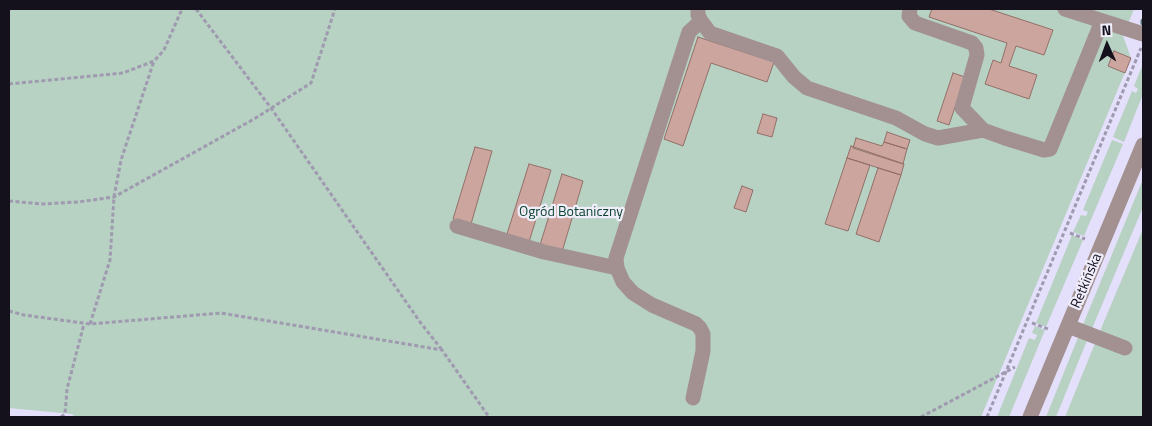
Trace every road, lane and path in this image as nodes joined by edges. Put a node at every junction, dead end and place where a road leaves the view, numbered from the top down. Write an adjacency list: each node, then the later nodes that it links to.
1 (182, 9): 10 (path)
2 (196, 9): 12 (path)
3 (335, 9): 12 (path)
4 (910, 9): 13 (street)
5 (1065, 9): 7 (street)
6 (700, 15): 13 (street); 20 (street)
7 (1102, 21): 8 (street); 13 (street)
8 (1143, 34)
9 (1143, 42): 30 (path)
10 (154, 61): 11 (path); 15 (path)
11 (9, 84)
12 (271, 108): 15 (path); 28 (path)
13 (983, 130)
14 (1143, 145): 25 (street, Retkińska)
15 (114, 197): 16 (path); 24 (path)
16 (9, 202)
17 (458, 226): 20 (street)
18 (1070, 233): 19 (path)
19 (1086, 239)
20 (617, 268): 31 (street)
21 (9, 311): 23 (path)
22 (1032, 323): 26 (path)
23 (84, 324): 24 (path); 32 (path)
24 (90, 324): 28 (path)
25 (1068, 326): 27 (street); 36 (street, Retkińska)
26 (1048, 329)
27 (1125, 348)
28 (442, 350): 33 (path)
29 (1015, 367): 30 (path)
30 (1007, 371): 34 (path); 35 (path)
31 (693, 398)
32 (62, 417)
33 (489, 417)
34 (921, 417)
35 (987, 417)
36 (1030, 417)

